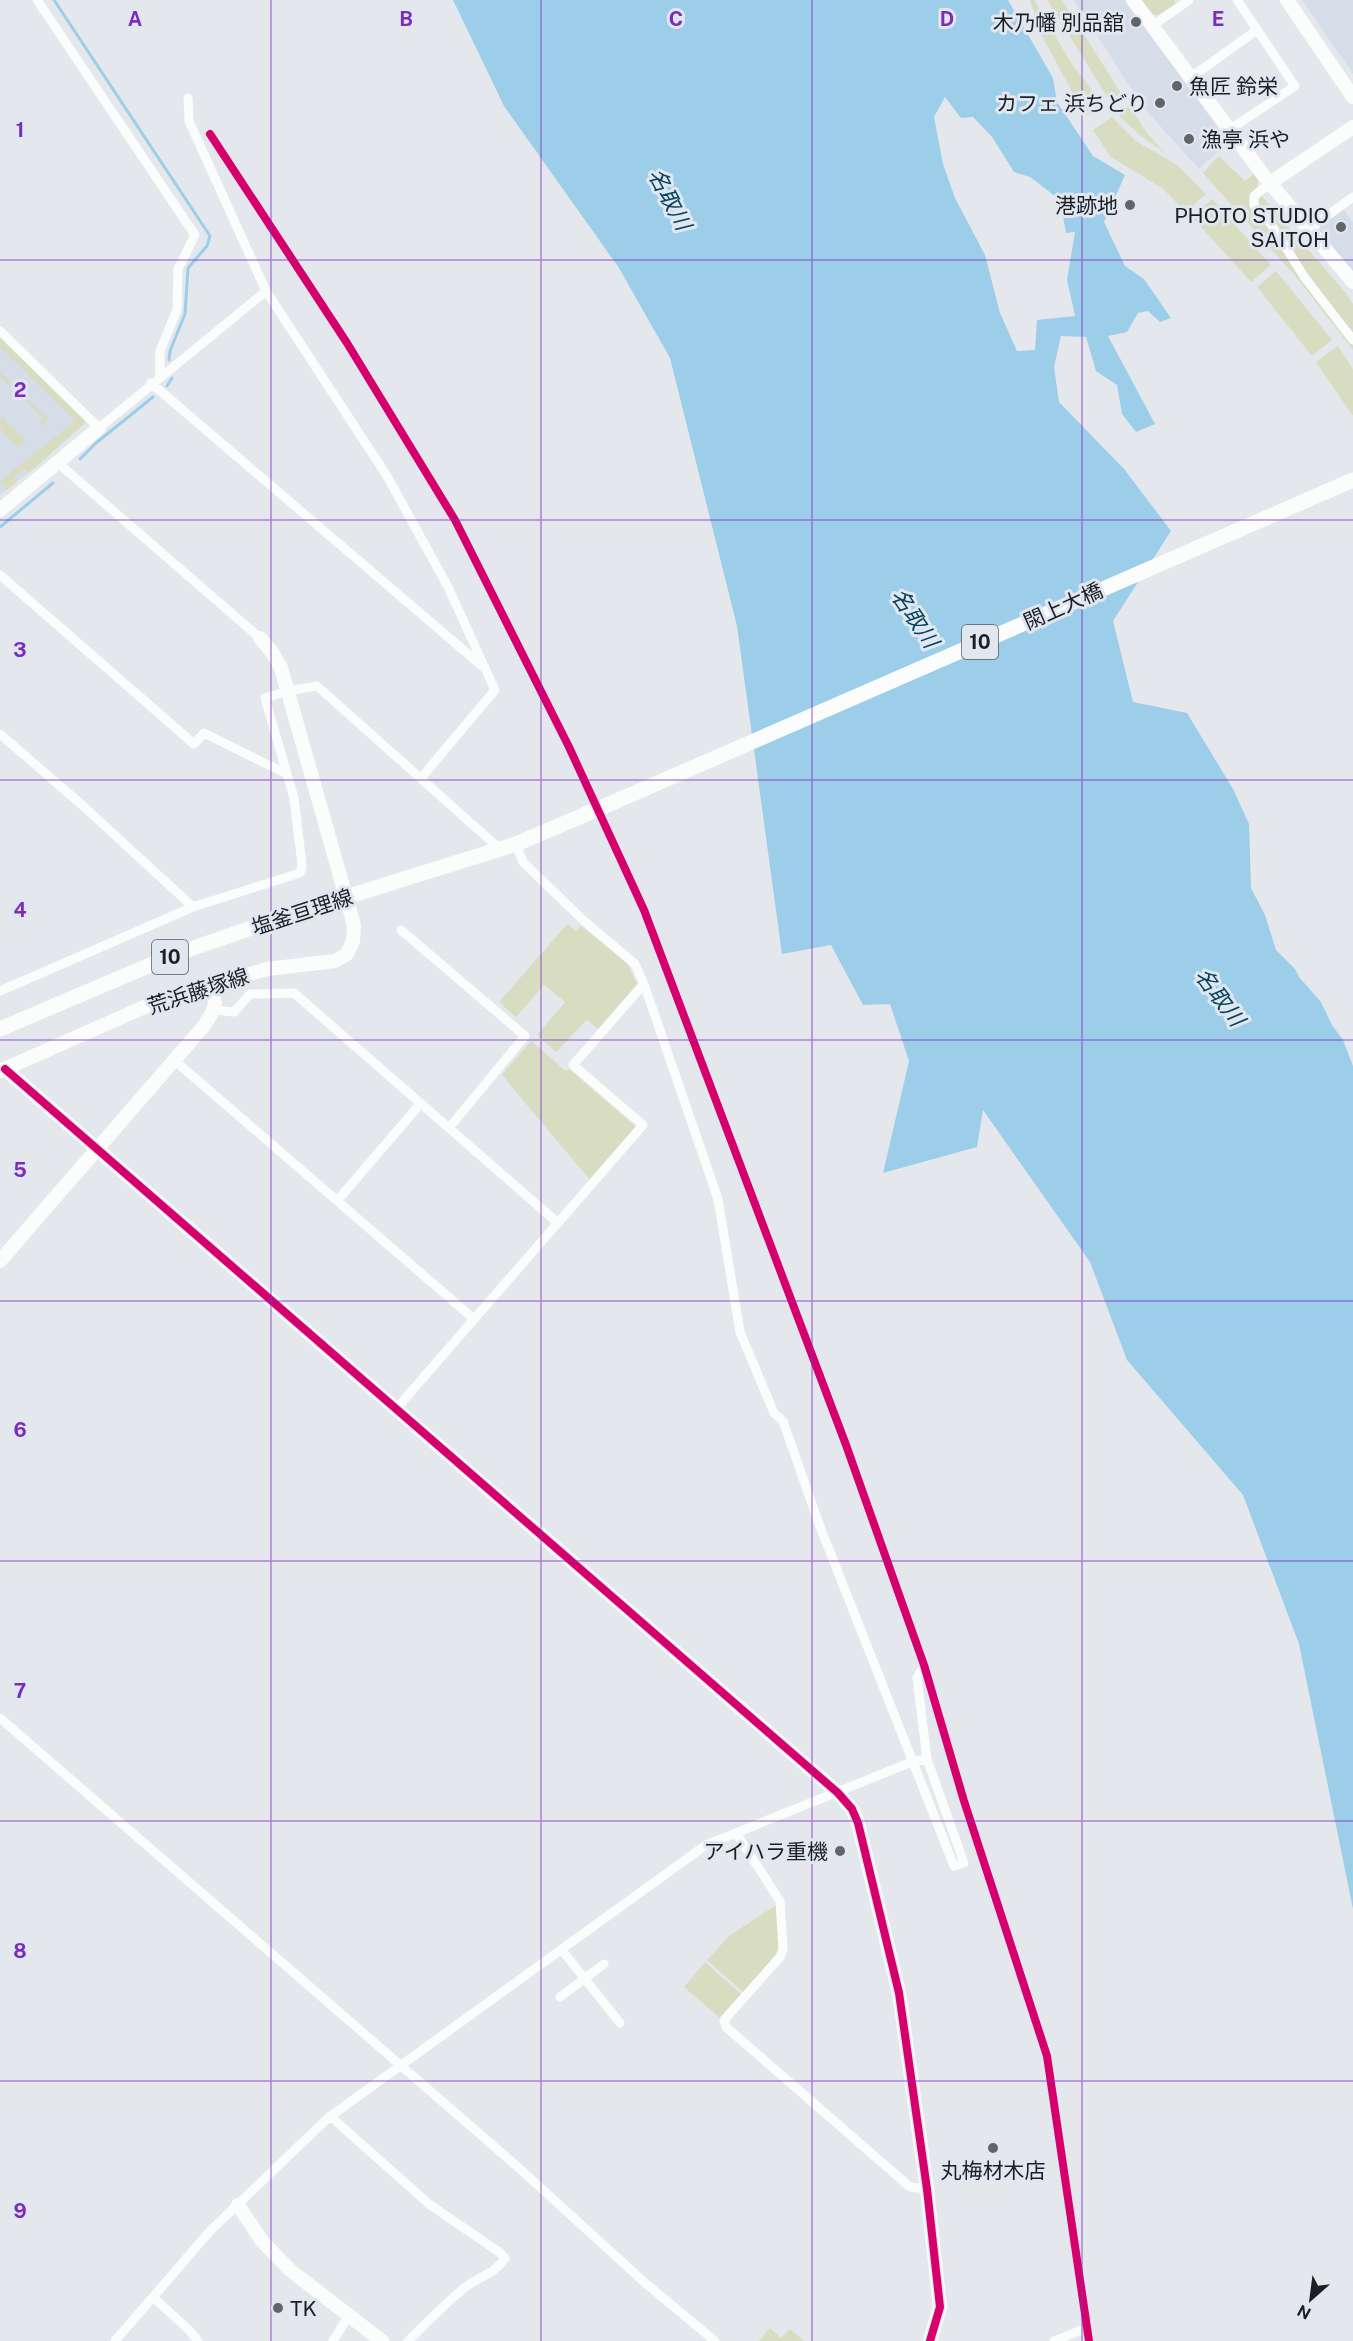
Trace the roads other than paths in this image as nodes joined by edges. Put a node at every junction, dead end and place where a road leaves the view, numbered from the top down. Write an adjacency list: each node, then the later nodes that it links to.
1 (37, 0): 21 (street)
2 (1133, 0): 6 (street)
3 (1189, 0): 6 (street)
4 (1237, 0): 7 (street)
5 (1287, 0): 9 (street)
6 (1152, 26): 8 (street)
7 (1257, 30): 8 (street); 12 (street)
8 (1190, 78): 12 (street)
9 (1353, 97)
10 (188, 98): 18 (street)
11 (1353, 127): 14 (street)
12 (1229, 130): 14 (street)
13 (210, 134): 34 (street)
14 (1270, 183): 16 (street); 20 (street)
15 (1353, 197): 16 (street)
16 (1309, 229): 17 (street)
17 (1353, 282)
18 (266, 291): 21 (street); 29 (street)
19 (0, 331): 23 (street)
20 (1353, 340)
21 (160, 376): 22 (street)
22 (152, 383): 23 (street); 29 (street)
23 (99, 428): 24 (street)
24 (58, 463): 26 (street); 28 (street)
25 (1353, 480): 34 (main road, 閖上大橋 / 10)
26 (0, 510)
27 (0, 575): 32 (street)
28 (260, 638): 30 (street)
29 (485, 669): 33 (street)
30 (288, 691): 32 (street); 33 (street); 37 (street)
31 (0, 735): 38 (street)
32 (287, 774): 38 (street)
33 (421, 778): 36 (street)
34 (603, 807): 35 (main road, 塩釜亘理線 / 10); 55 (street)
35 (516, 844): 36 (main road, 塩釜亘理線 / 10); 40 (street)
36 (500, 849): 37 (main road, 塩釜亘理線 / 10)
37 (345, 899): 41 (street, 荒浜藤塚線); 44 (main road, 塩釜亘理線 / 10)
38 (193, 907): 42 (street)
39 (402, 930): 48 (street)
40 (644, 984): 51 (street); 58 (street)
41 (209, 986): 43 (street); 46 (street, 荒浜藤塚線)
42 (0, 991)
43 (215, 1010): 45 (street); 47 (street)
44 (0, 1029)
45 (174, 1060): 49 (street); 50 (street)
46 (2, 1070): 49 (street)
47 (421, 1103): 48 (street); 50 (street)
48 (448, 1128): 51 (street)
49 (98, 1149): 52 (street); 54 (street)
50 (337, 1201): 53 (street)
51 (558, 1223): 53 (street)
52 (0, 1261)
53 (474, 1319): 54 (street)
54 (396, 1409): 59 (street)
55 (924, 1666): 57 (street); 72 (street)
56 (0, 1718): 66 (street)
57 (927, 1760): 58 (street); 58 (street)
58 (914, 1761): 59 (street)
59 (838, 1793): 60 (street); 68 (street)
60 (736, 1833): 61 (street); 68 (street)
61 (561, 1949): 63 (street); 66 (street)
62 (604, 1964): 63 (street)
63 (584, 1978): 64 (street); 65 (street)
64 (560, 1997)
65 (620, 2023)
66 (400, 2066): 67 (street); 78 (street)
67 (330, 2116): 69 (street); 77 (street)
68 (927, 2189): 79 (street)
69 (238, 2205): 70 (street); 71 (street)
70 (153, 2297): 73 (street); 74 (street)
71 (348, 2317): 75 (street); 76 (street)
72 (1087, 2328): 80 (street); 81 (street)
73 (115, 2341)
74 (198, 2341)
75 (333, 2341)
76 (382, 2341)
77 (408, 2341)
78 (715, 2341)
79 (930, 2341)
80 (1054, 2341)
81 (1089, 2341)

